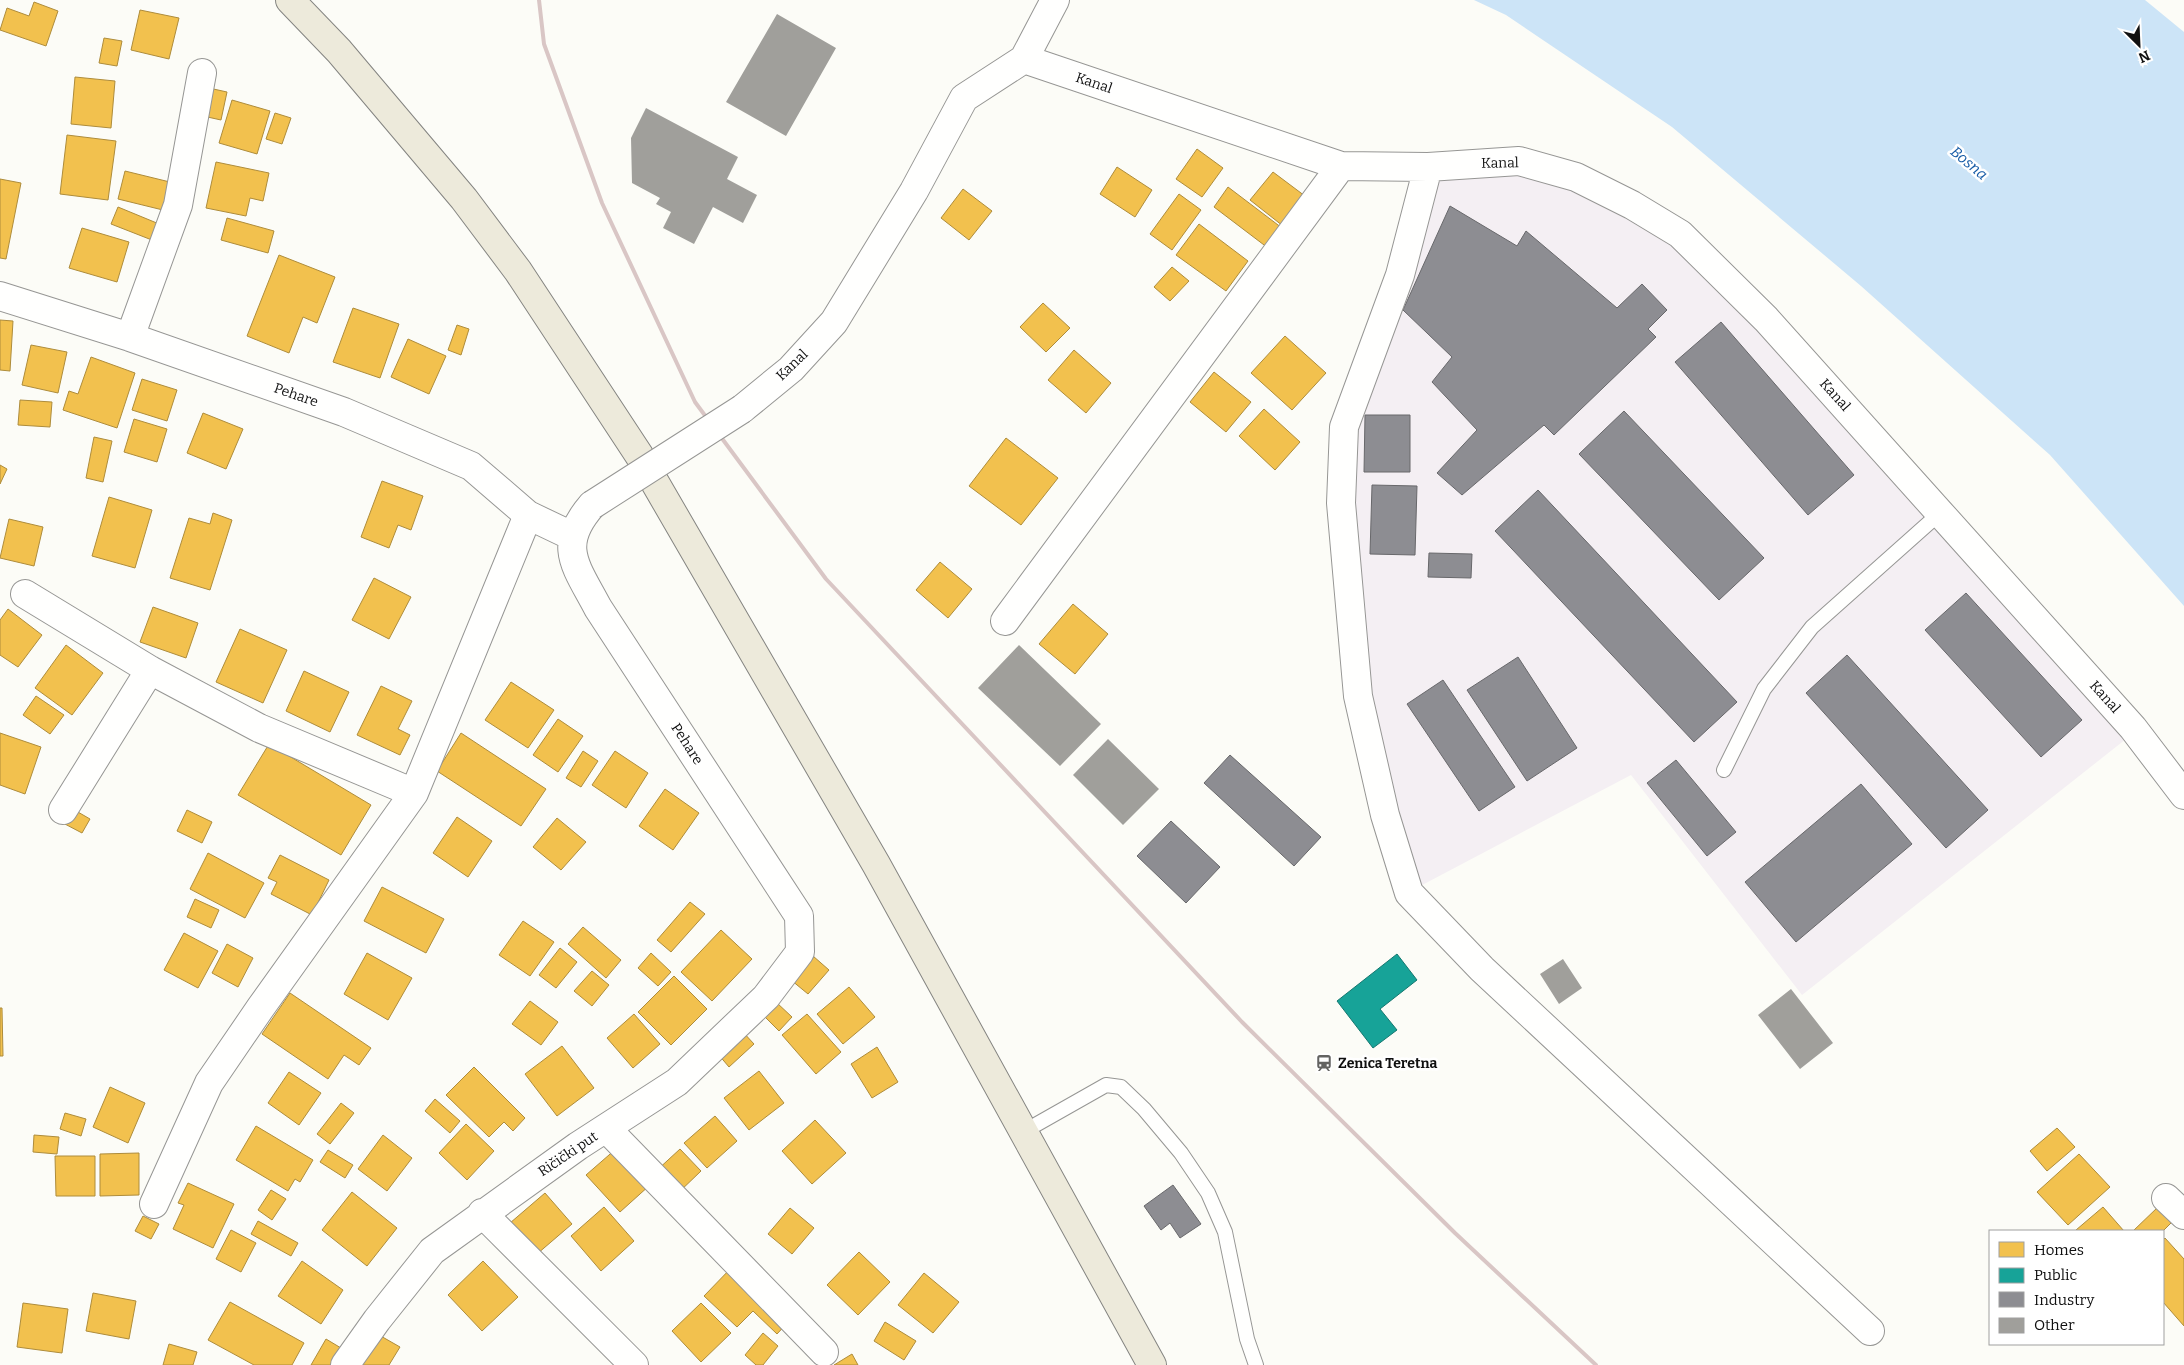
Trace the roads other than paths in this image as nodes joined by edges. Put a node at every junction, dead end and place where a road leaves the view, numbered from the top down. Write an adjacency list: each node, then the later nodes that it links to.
1 (290, 0): 21 (main road)
2 (1053, 4): 3 (street)
3 (1024, 59): 5 (street, Kanal); 11 (street, Kanal, bridge)
4 (202, 73): 8 (street)
5 (1341, 166): 6 (street, Kanal); 13 (street)
6 (1428, 167): 9 (street, Kanal); 24 (street)
7 (0, 296): 8 (street, Pehare)
8 (130, 337): 10 (street, Pehare)
9 (1940, 512): 15 (lane); 17 (street, Kanal)
10 (528, 515): 11 (street, Pehare); 16 (street)
11 (572, 536): 19 (street, Pehare)
12 (25, 594): 14 (street)
13 (1005, 621)
14 (150, 670): 16 (street); 18 (street)
15 (1724, 770)
16 (414, 792): 22 (street)
17 (2184, 795)
18 (63, 810)
19 (800, 952): 20 (street, Ričički put)
20 (606, 1128): 23 (street, Ričički put); 25 (street)
21 (1023, 1132): 28 (main road); 29 (lane)
22 (154, 1204)
23 (482, 1213): 26 (street, Ričički put); 27 (street)
24 (1870, 1331)
25 (824, 1352)
26 (344, 1365)
27 (634, 1365)
28 (1152, 1365)
29 (1256, 1365)

